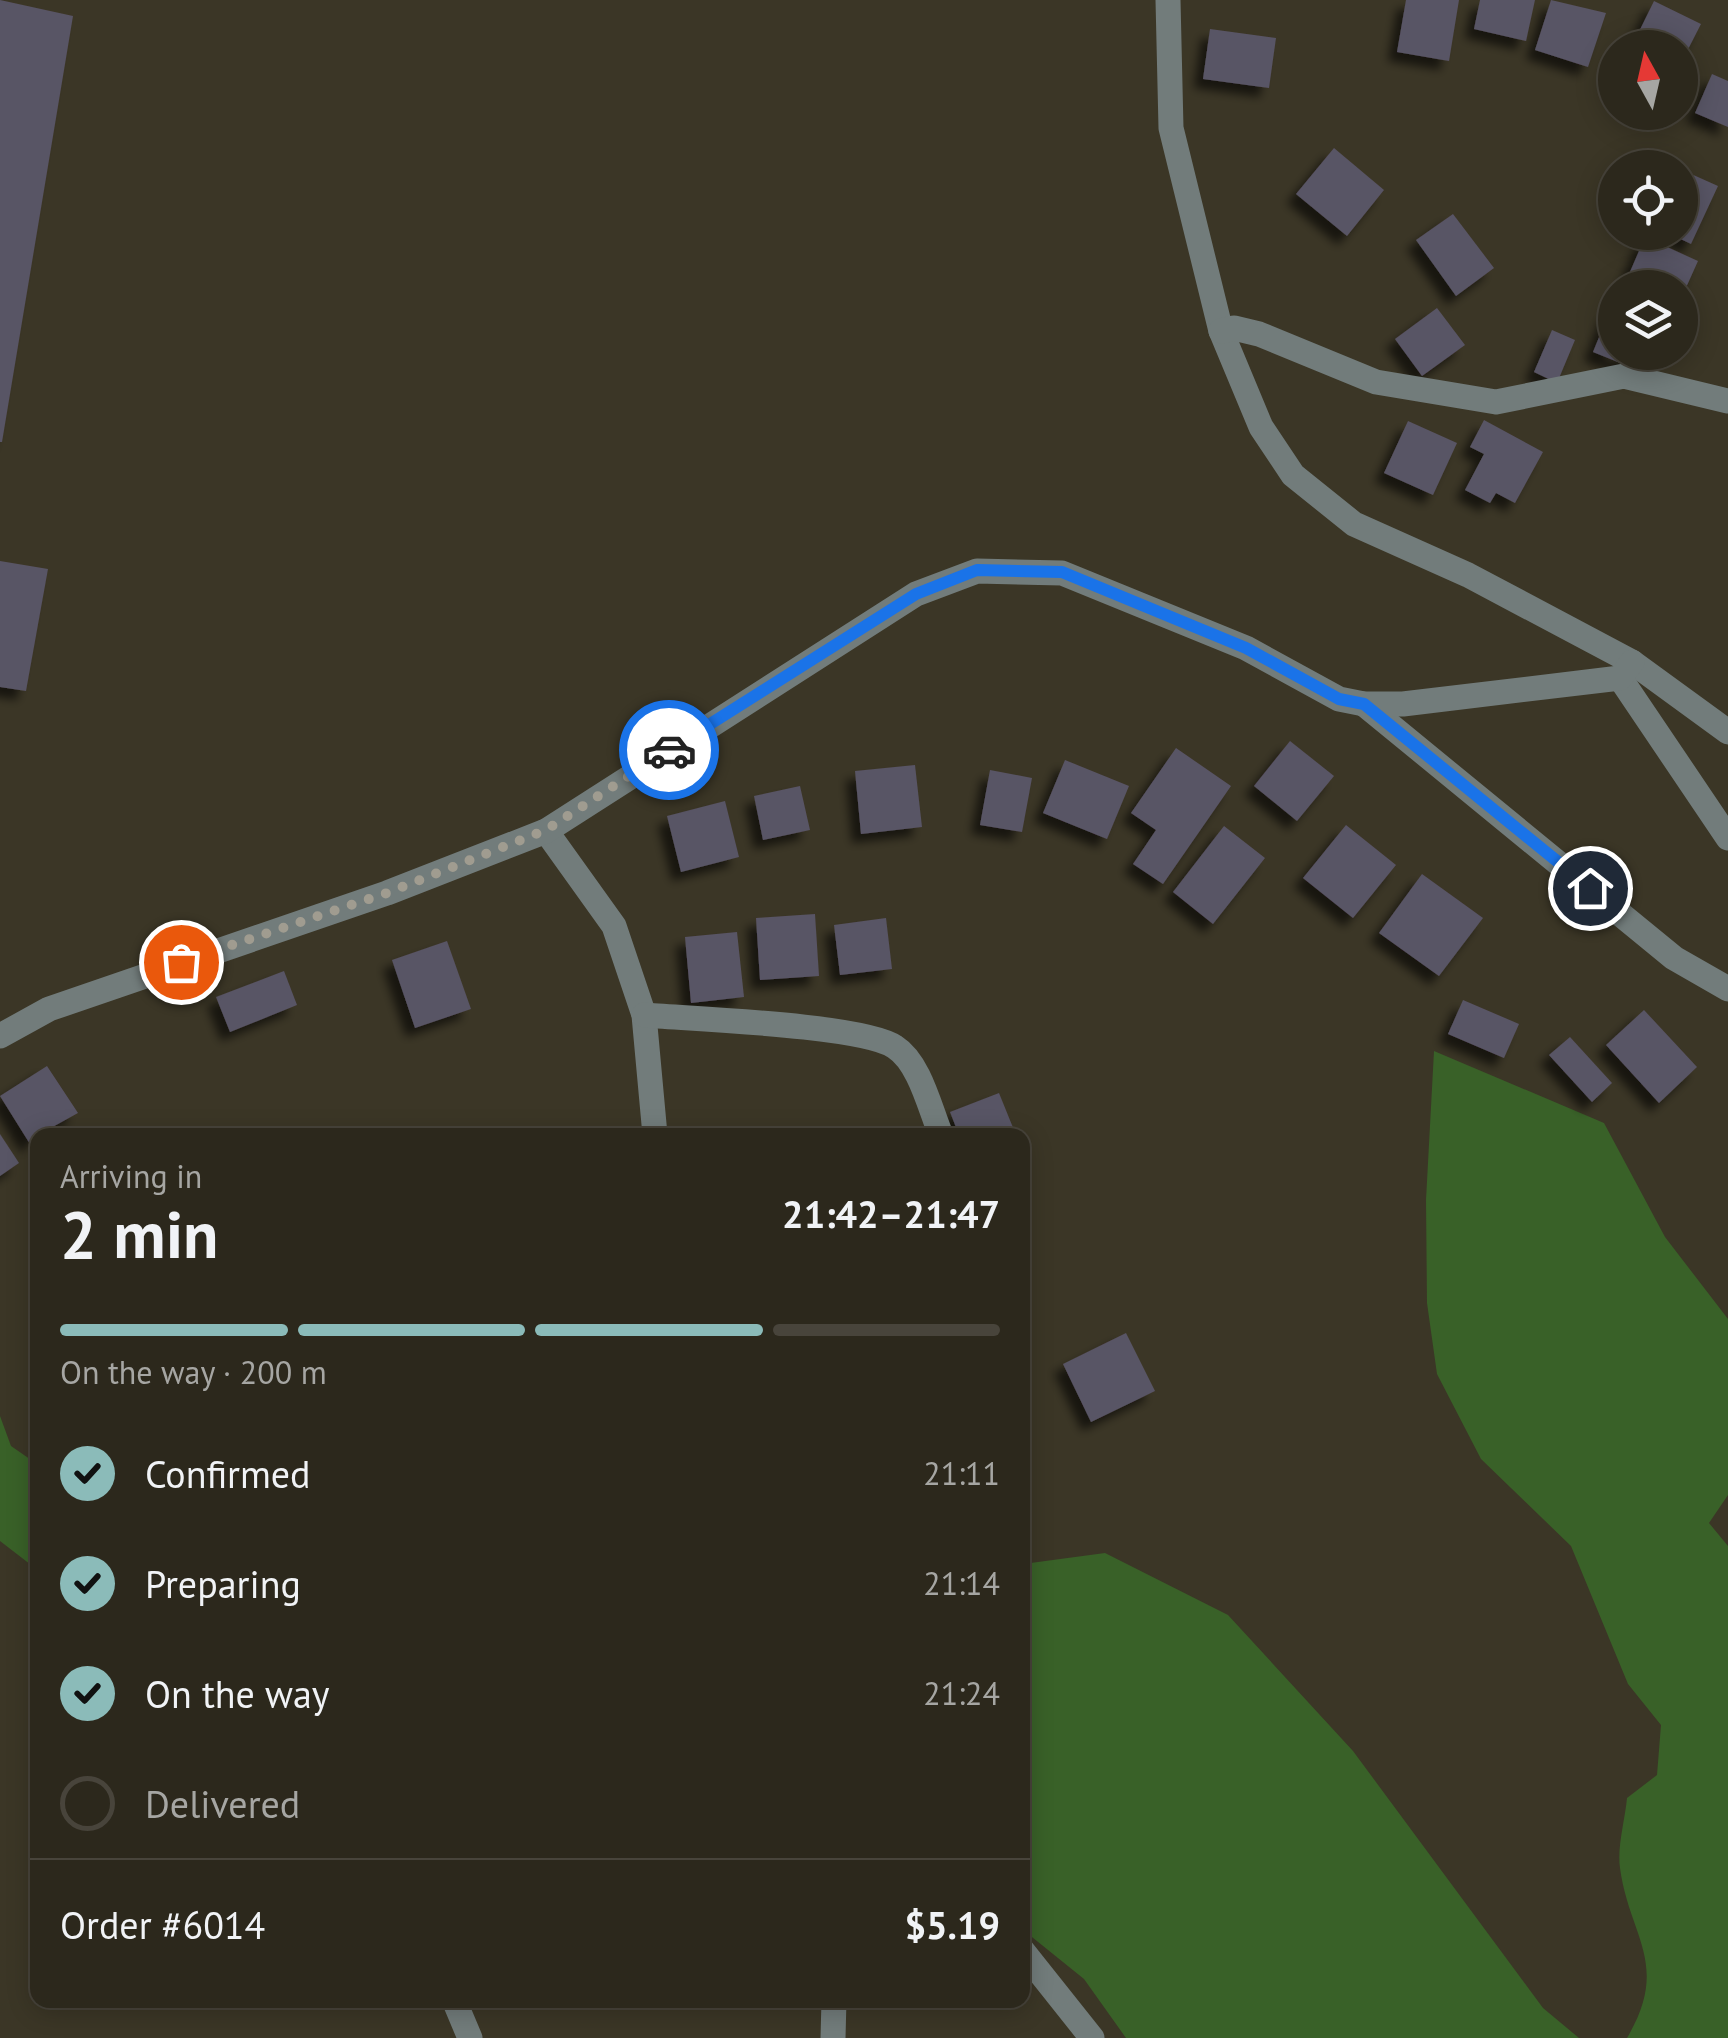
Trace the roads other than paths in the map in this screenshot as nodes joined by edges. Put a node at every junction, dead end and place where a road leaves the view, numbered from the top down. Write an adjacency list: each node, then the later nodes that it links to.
1 (1168, 0): 2 (street)
2 (1221, 331): 3 (street); 4 (street)
3 (1728, 401)
4 (1626, 670): 5 (street); 6 (street); 8 (street)
5 (1364, 704): 7 (street); 9 (street)
6 (1728, 732)
7 (546, 830): 10 (street); 11 (street)
8 (1728, 838)
9 (1728, 989)
10 (644, 1015): 12 (street); 13 (street)
11 (0, 1036)
12 (654, 1128)
13 (938, 1128)
14 (1030, 1960): 19 (street)
15 (457, 2008): 17 (street)
16 (834, 2008): 18 (street)
17 (470, 2038)
18 (833, 2038)
19 (1092, 2038)

